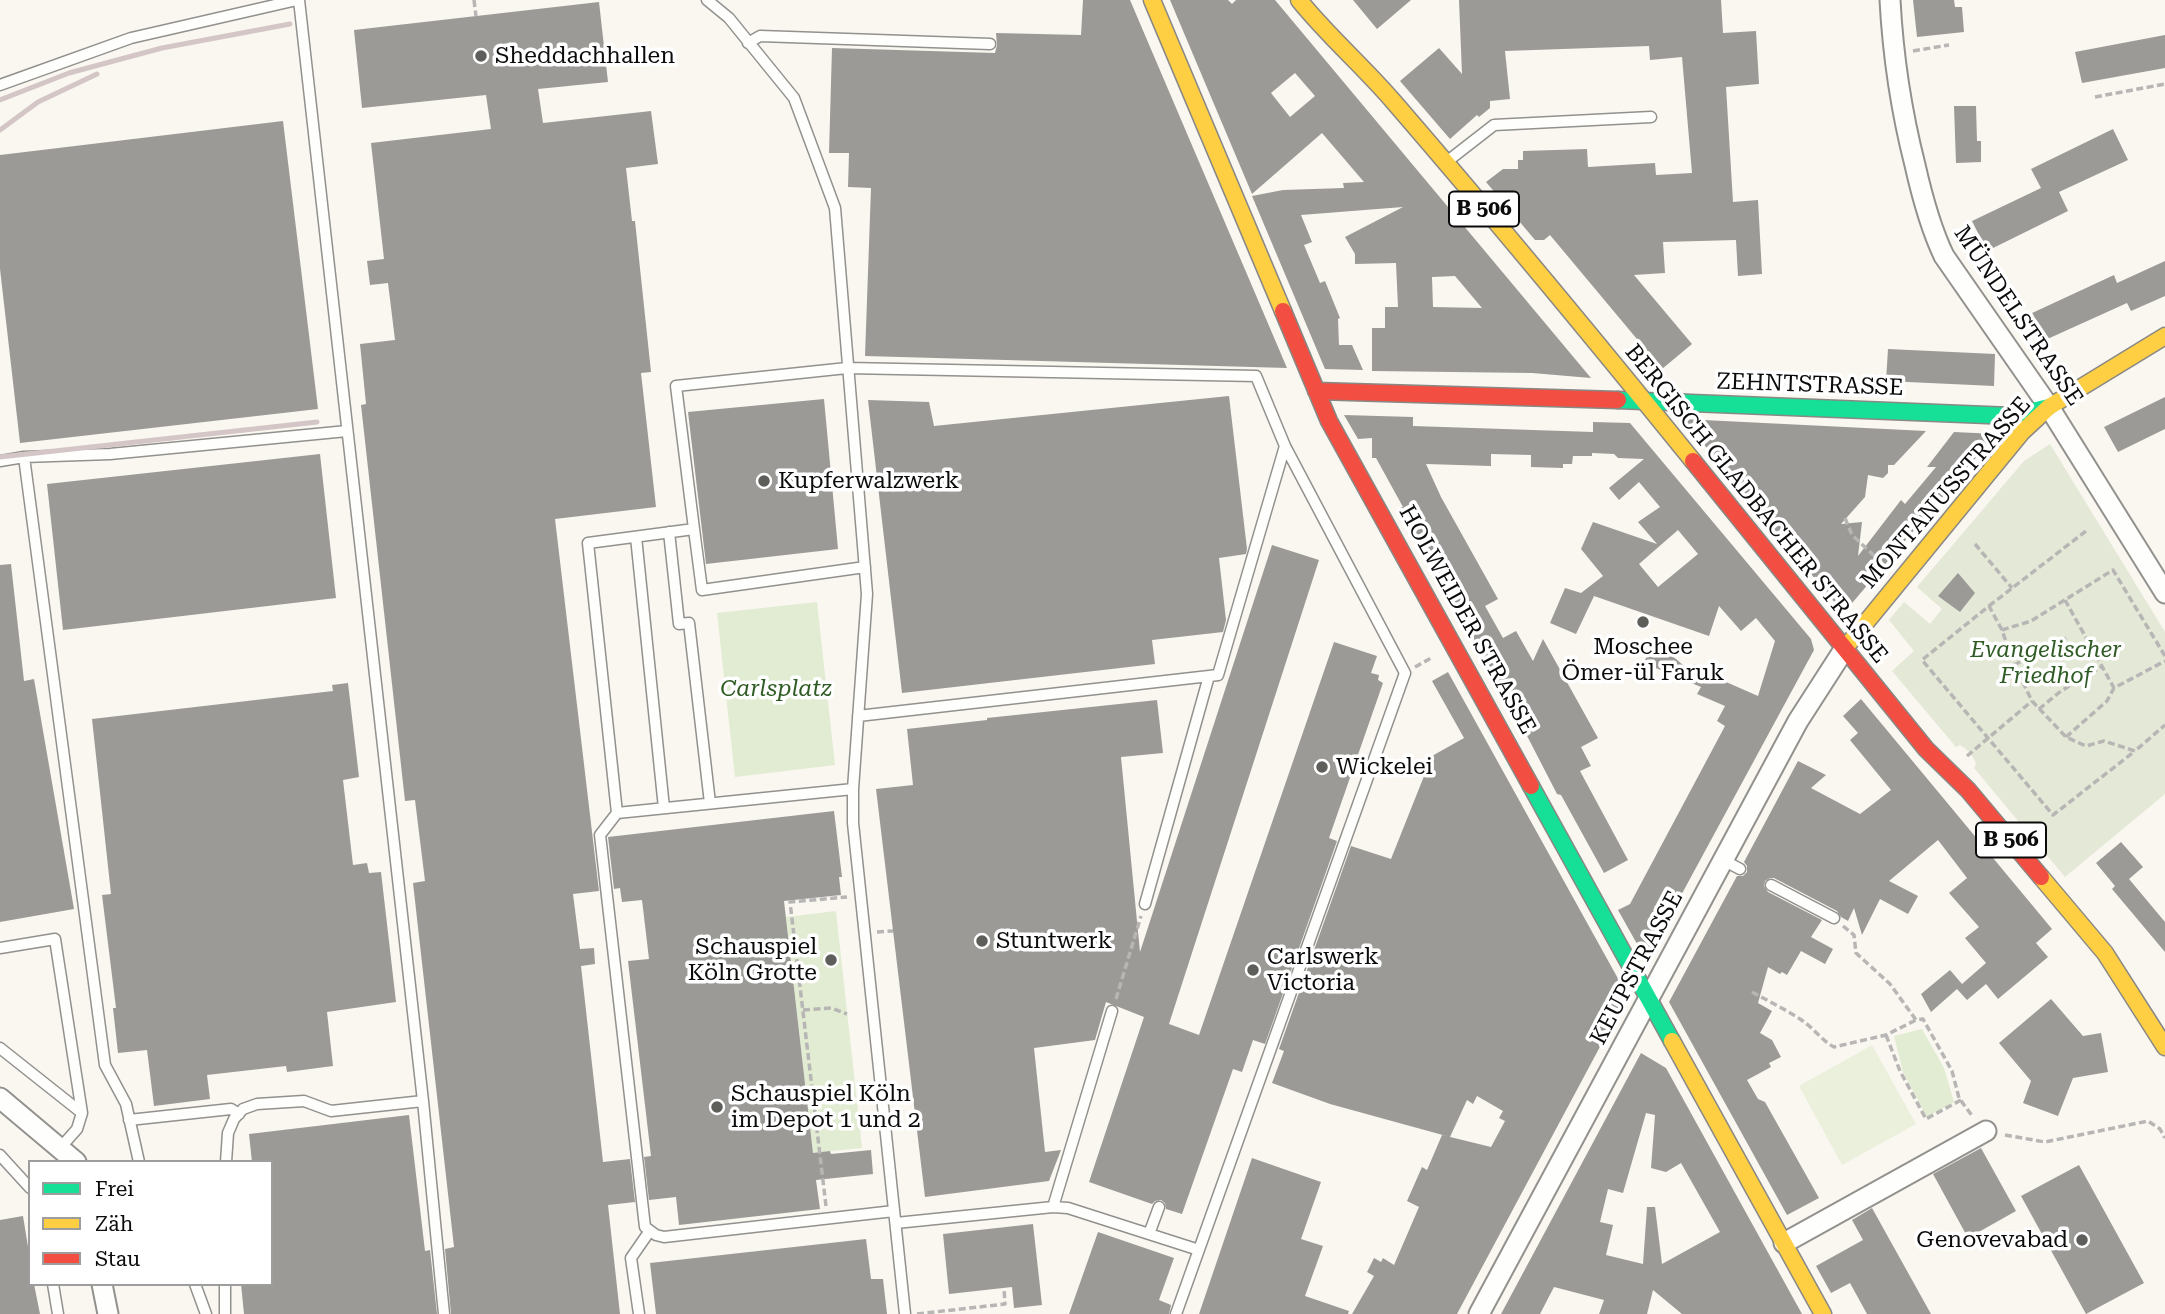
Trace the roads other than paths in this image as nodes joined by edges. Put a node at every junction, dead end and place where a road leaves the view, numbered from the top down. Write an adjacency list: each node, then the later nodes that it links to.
1 (298, 0): 8 (lane); 16 (lane)
2 (708, 0): 6 (lane)
3 (1152, 0): 13 (street, HOLWEIDER STRASSE)
4 (1299, 0): 10 (street, BERGISCH GLADBACHER STRASSE / B 506)
5 (1890, 0): 15 (street, MÜNDELSTRASSE)
6 (748, 43): 7 (lane); 12 (lane)
7 (990, 44)
8 (0, 85)
9 (1651, 117): 10 (lane)
10 (1446, 163): 14 (street, BERGISCH GLADBACHER STRASSE / B 506)
11 (2165, 336): 15 (street, MONTANUSSTRASSE)
12 (847, 368): 17 (lane); 20 (lane); 23 (lane)
13 (1316, 391): 14 (street, ZEHNTSTRASSE); 36 (street, HOLWEIDER STRASSE)
14 (1644, 401): 15 (street, ZEHNTSTRASSE); 25 (street, BERGISCH GLADBACHER STRASSE / B 506)
15 (2049, 407): 24 (street, MÜNDELSTRASSE); 25 (street, MONTANUSSTRASSE)
16 (347, 431): 18 (lane); 41 (lane)
17 (1285, 446): 26 (lane); 59 (lane)
18 (24, 457): 19 (lane); 44 (lane)
19 (0, 461)
20 (694, 530): 21 (lane); 23 (lane)
21 (669, 533): 22 (lane); 29 (lane)
22 (636, 537): 30 (lane); 31 (lane)
23 (865, 567): 27 (lane)
24 (2165, 593)
25 (1845, 648): 36 (street, KEUPSTRASSE); 38 (street, BERGISCH GLADBACHER STRASSE / B 506)
26 (1209, 676): 27 (lane); 33 (lane)
27 (858, 716): 28 (lane)
28 (853, 789): 29 (lane); 54 (lane)
29 (710, 803): 30 (lane)
30 (664, 808): 31 (lane)
31 (617, 813): 56 (lane)
32 (1771, 885): 34 (lane)
33 (1145, 904)
34 (1834, 918)
35 (0, 948): 42 (lane)
36 (1648, 998): 58 (street, HOLWEIDER STRASSE); 72 (street, KEUPSTRASSE)
37 (1112, 1011): 53 (lane)
38 (2165, 1047)
39 (0, 1048): 42 (lane)
40 (0, 1098): 46 (street)
41 (423, 1101): 43 (lane); 68 (lane)
42 (82, 1113): 46 (lane)
43 (239, 1114): 44 (lane); 50 (lane)
44 (130, 1120): 49 (lane)
45 (1986, 1131): 58 (street)
46 (61, 1147): 48 (street)
47 (0, 1155): 51 (lane)
48 (74, 1160)
49 (139, 1160)
50 (226, 1160)
51 (28, 1186)
52 (1159, 1206): 57 (lane)
53 (1053, 1207): 55 (lane); 57 (lane)
54 (894, 1211): 55 (lane); 56 (lane)
55 (896, 1223): 70 (lane)
56 (649, 1232): 69 (lane)
57 (1149, 1234): 59 (lane)
58 (1784, 1243): 73 (street, HOLWEIDER STRASSE)
59 (1199, 1250): 71 (lane)
60 (53, 1286): 64 (lane)
61 (102, 1286): 65 (street)
62 (196, 1286): 66 (lane)
63 (225, 1286): 67 (lane)
64 (58, 1314)
65 (108, 1314)
66 (206, 1314)
67 (225, 1314)
68 (444, 1314)
69 (639, 1314)
70 (905, 1314)
71 (1177, 1314)
72 (1479, 1314)
73 (1823, 1314)

